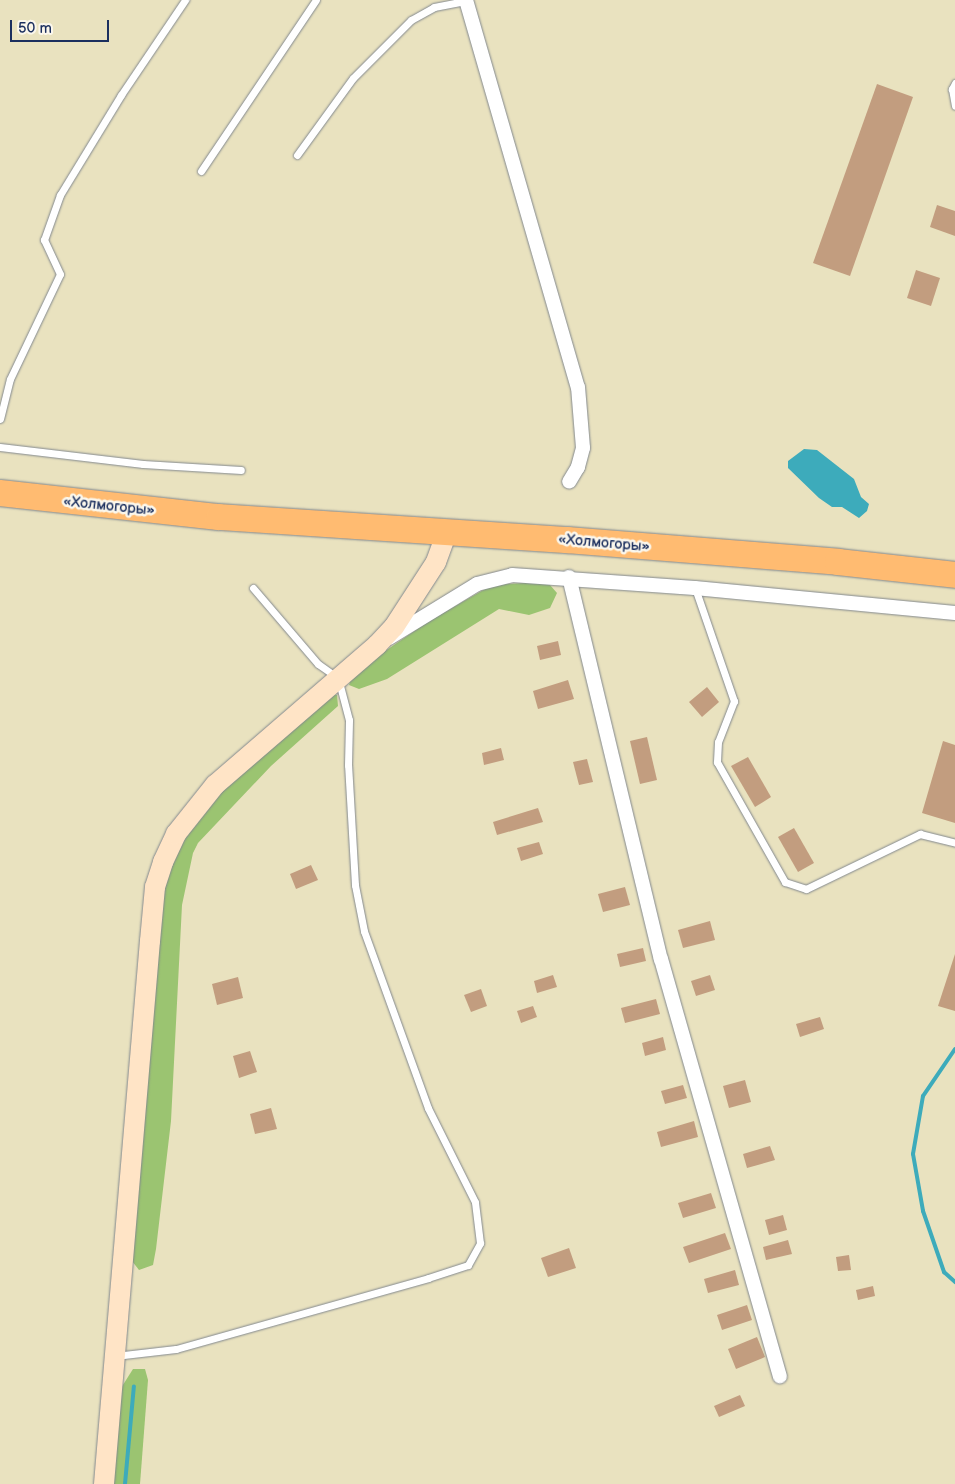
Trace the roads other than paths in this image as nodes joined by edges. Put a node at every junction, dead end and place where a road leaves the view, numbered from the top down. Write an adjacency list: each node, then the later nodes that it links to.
1 (184, 0): 8 (lane)
2 (316, 0): 7 (lane)
3 (466, 0): 6 (lane); 11 (street)
4 (955, 83): 5 (lane)
5 (955, 106)
6 (297, 155)
7 (201, 171)
8 (0, 419)
9 (0, 447): 10 (lane)
10 (241, 470)
11 (569, 482)
12 (0, 493): 13 (highway, «Холмогоры»)
13 (447, 531): 14 (highway, «Холмогоры»); 18 (street)
14 (955, 575)
15 (569, 577): 17 (street); 19 (street); 25 (street)
16 (253, 588): 22 (lane)
17 (695, 588): 20 (street); 23 (lane)
18 (414, 601): 19 (street); 21 (street)
19 (429, 613): 21 (street)
20 (955, 613)
21 (377, 645): 22 (street)
22 (338, 678): 24 (street); 24 (lane)
23 (955, 843)
24 (115, 1356): 26 (street)
25 (780, 1376)
26 (104, 1484)

